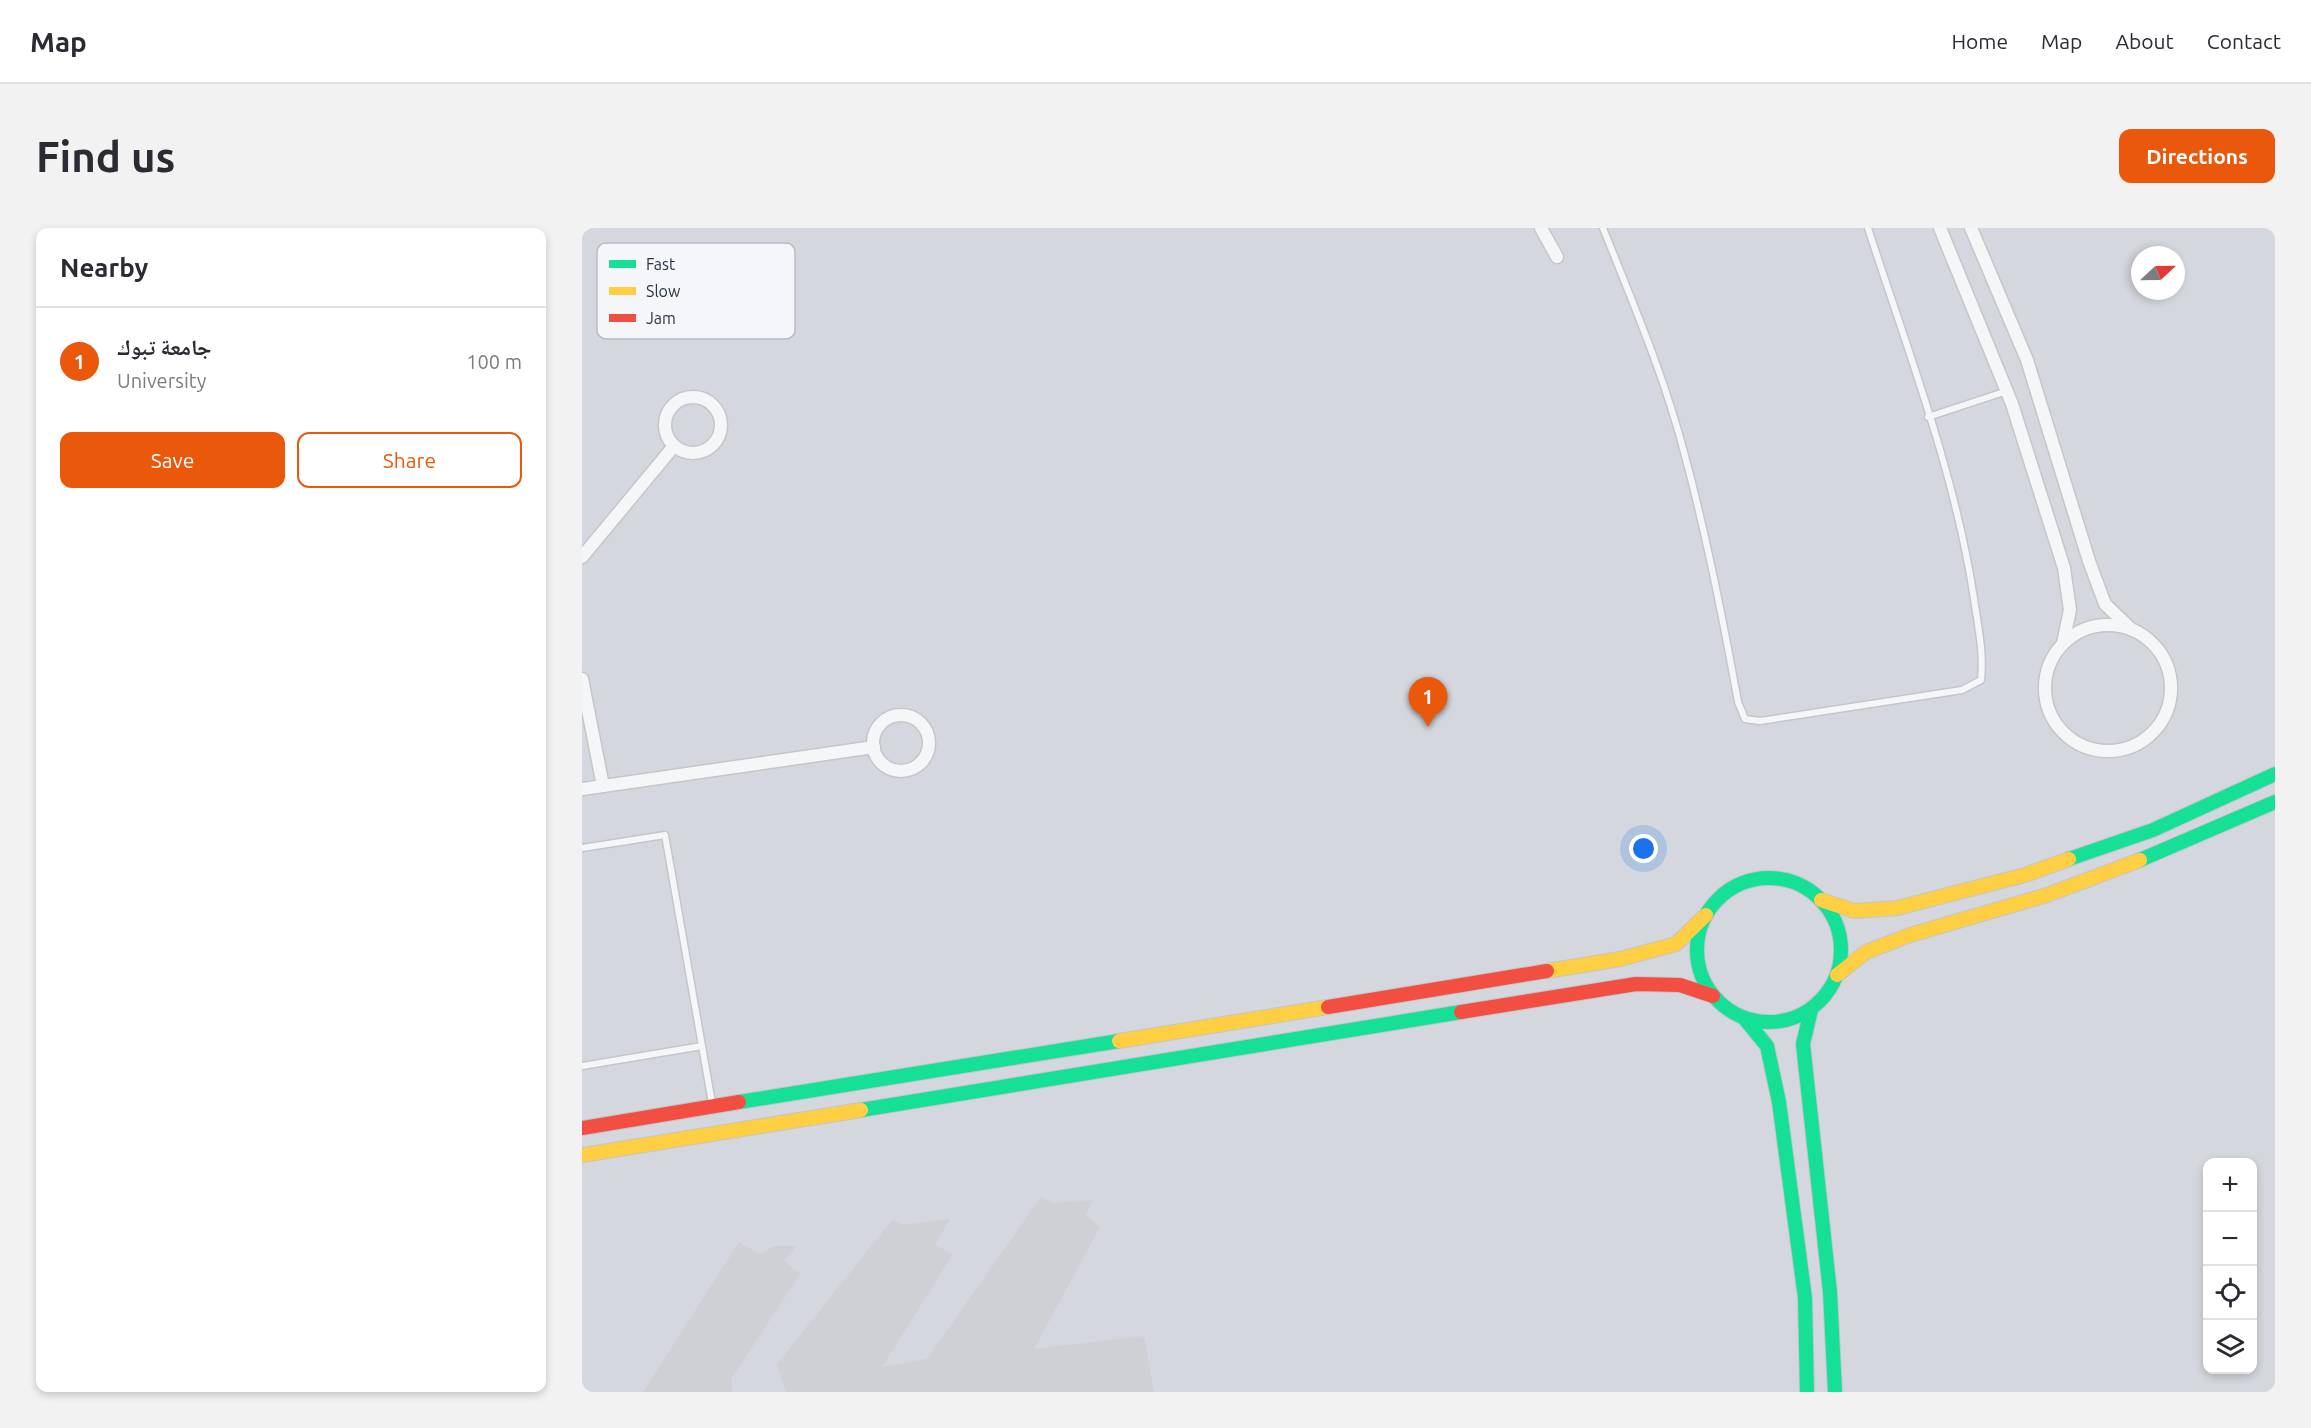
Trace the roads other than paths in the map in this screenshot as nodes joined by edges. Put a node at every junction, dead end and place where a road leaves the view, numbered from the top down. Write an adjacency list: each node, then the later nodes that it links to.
1 (1541, 228): 6 (street)
2 (1603, 228): 8 (lane)
3 (1868, 228): 8 (lane)
4 (1940, 228): 7 (street)
5 (1971, 228): 11 (street)
6 (1557, 258)
7 (2007, 391): 8 (lane); 12 (street)
8 (1928, 417)
9 (674, 446): 9 (street); 10 (street)
10 (582, 557)
11 (2132, 630): 12 (street); 12 (street)
12 (2063, 643)
13 (582, 679): 16 (street)
14 (874, 747): 14 (street); 16 (street)
15 (2275, 774): 20 (street)
16 (603, 786): 17 (street)
17 (582, 789)
18 (2275, 802): 22 (street)
19 (582, 848): 26 (lane)
20 (1821, 900): 21 (street); 22 (street)
21 (1706, 915): 23 (street); 28 (street)
22 (1837, 975): 24 (street)
23 (1713, 996): 25 (street); 30 (street)
24 (1811, 1010): 25 (street); 32 (street)
25 (1744, 1018): 31 (street)
26 (702, 1046): 27 (lane); 28 (lane)
27 (582, 1066)
28 (712, 1107): 29 (street)
29 (582, 1128)
30 (582, 1155)
31 (1808, 1392)
32 (1835, 1392)

